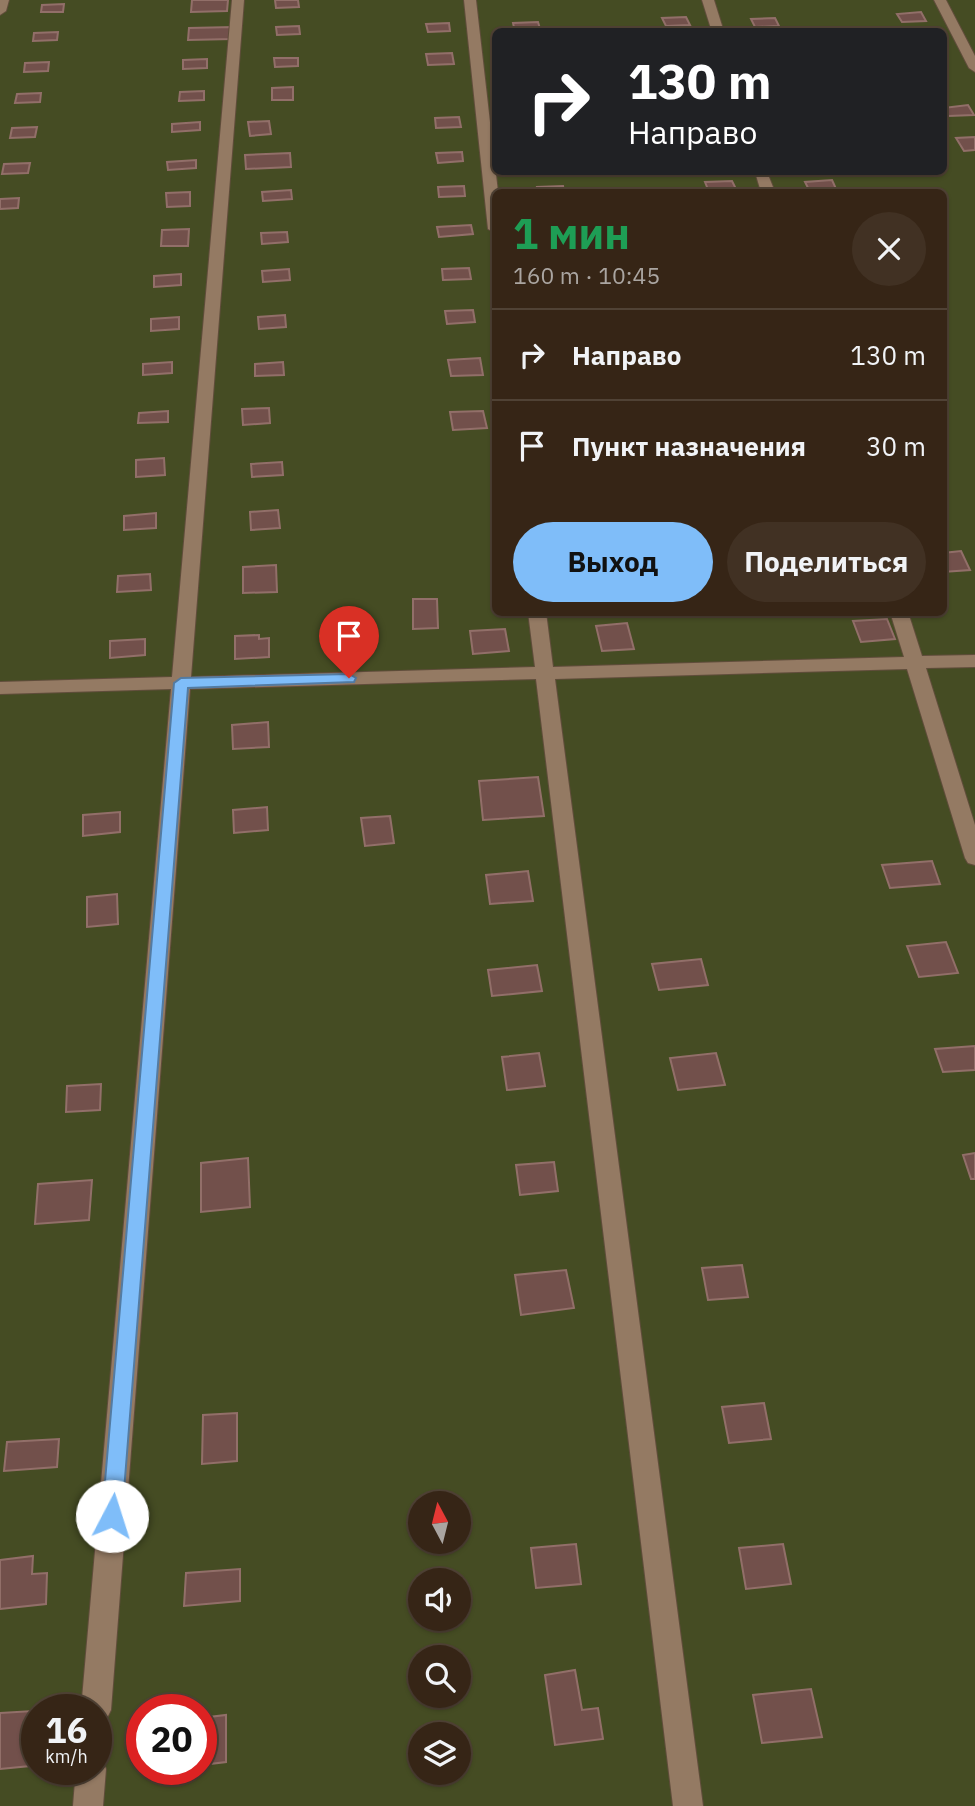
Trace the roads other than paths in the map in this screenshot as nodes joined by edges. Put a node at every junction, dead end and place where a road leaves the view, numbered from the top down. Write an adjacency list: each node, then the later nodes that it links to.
1 (3, 0): 6 (lane)
2 (238, 0): 15 (lane)
3 (470, 0): 9 (lane)
4 (708, 0): 7 (lane)
5 (940, 0): 8 (lane)
6 (0, 11)
7 (717, 28)
8 (975, 68)
9 (492, 202)
10 (537, 616): 14 (lane)
11 (900, 616): 13 (lane)
12 (975, 661): 13 (lane)
13 (915, 663): 14 (lane); 17 (lane)
14 (544, 673): 15 (lane); 21 (lane)
15 (181, 683): 16 (lane); 18 (lane)
16 (0, 688)
17 (975, 858)
18 (97, 1694)
19 (90, 1785): 20 (lane)
20 (88, 1806)
21 (688, 1806)

